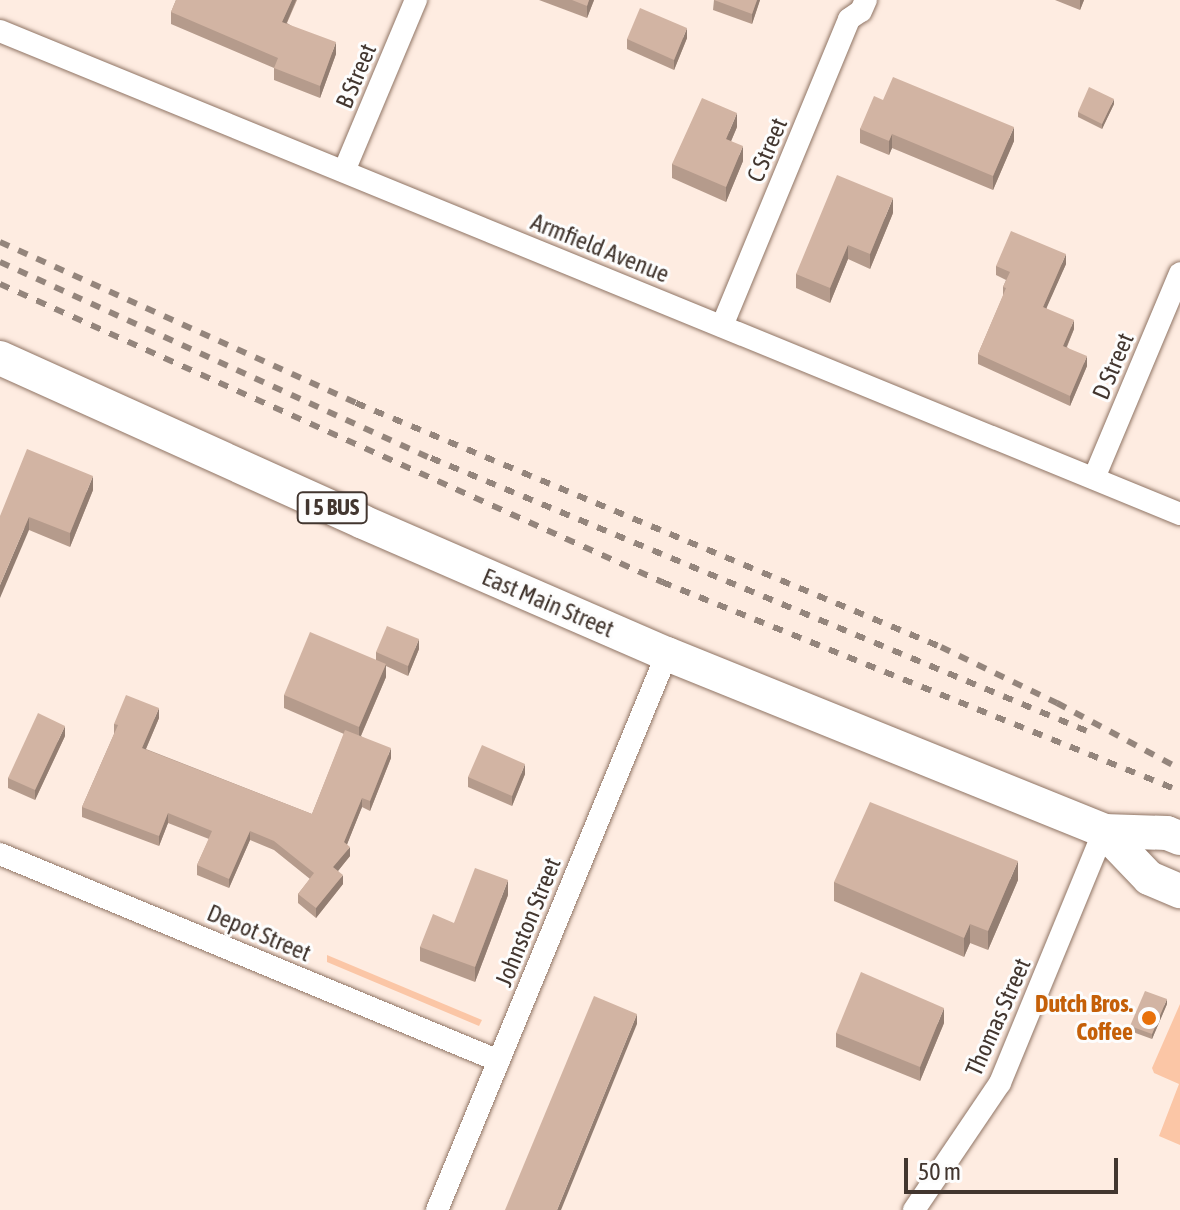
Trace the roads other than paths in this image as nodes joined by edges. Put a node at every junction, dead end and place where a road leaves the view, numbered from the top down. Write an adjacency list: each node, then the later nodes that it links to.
1 (416, 0): 4 (street, B Street)
2 (866, 0): 6 (street, C Street)
3 (0, 31): 4 (street, Armfield Avenue)
4 (344, 171): 6 (street, Armfield Avenue)
5 (1180, 273): 8 (street, D Street)
6 (722, 326): 8 (street, Armfield Avenue)
7 (0, 358): 10 (main road, East Main Street / I 5 BUS)
8 (1094, 478): 9 (street, Armfield Avenue)
9 (1180, 514)
10 (667, 654): 11 (main road, East Main Street / I 5 BUS); 15 (street, Johnston Street)
11 (1104, 831): 12 (main road, East Main Street / I 5 BUS); 14 (main road, East Main Street / I 5 BUS); 17 (street, Thomas Street)
12 (1180, 838)
13 (0, 854): 15 (street, Depot Street)
14 (1180, 891)
15 (499, 1061): 16 (street, Johnston Street)
16 (437, 1210)
17 (914, 1210)

